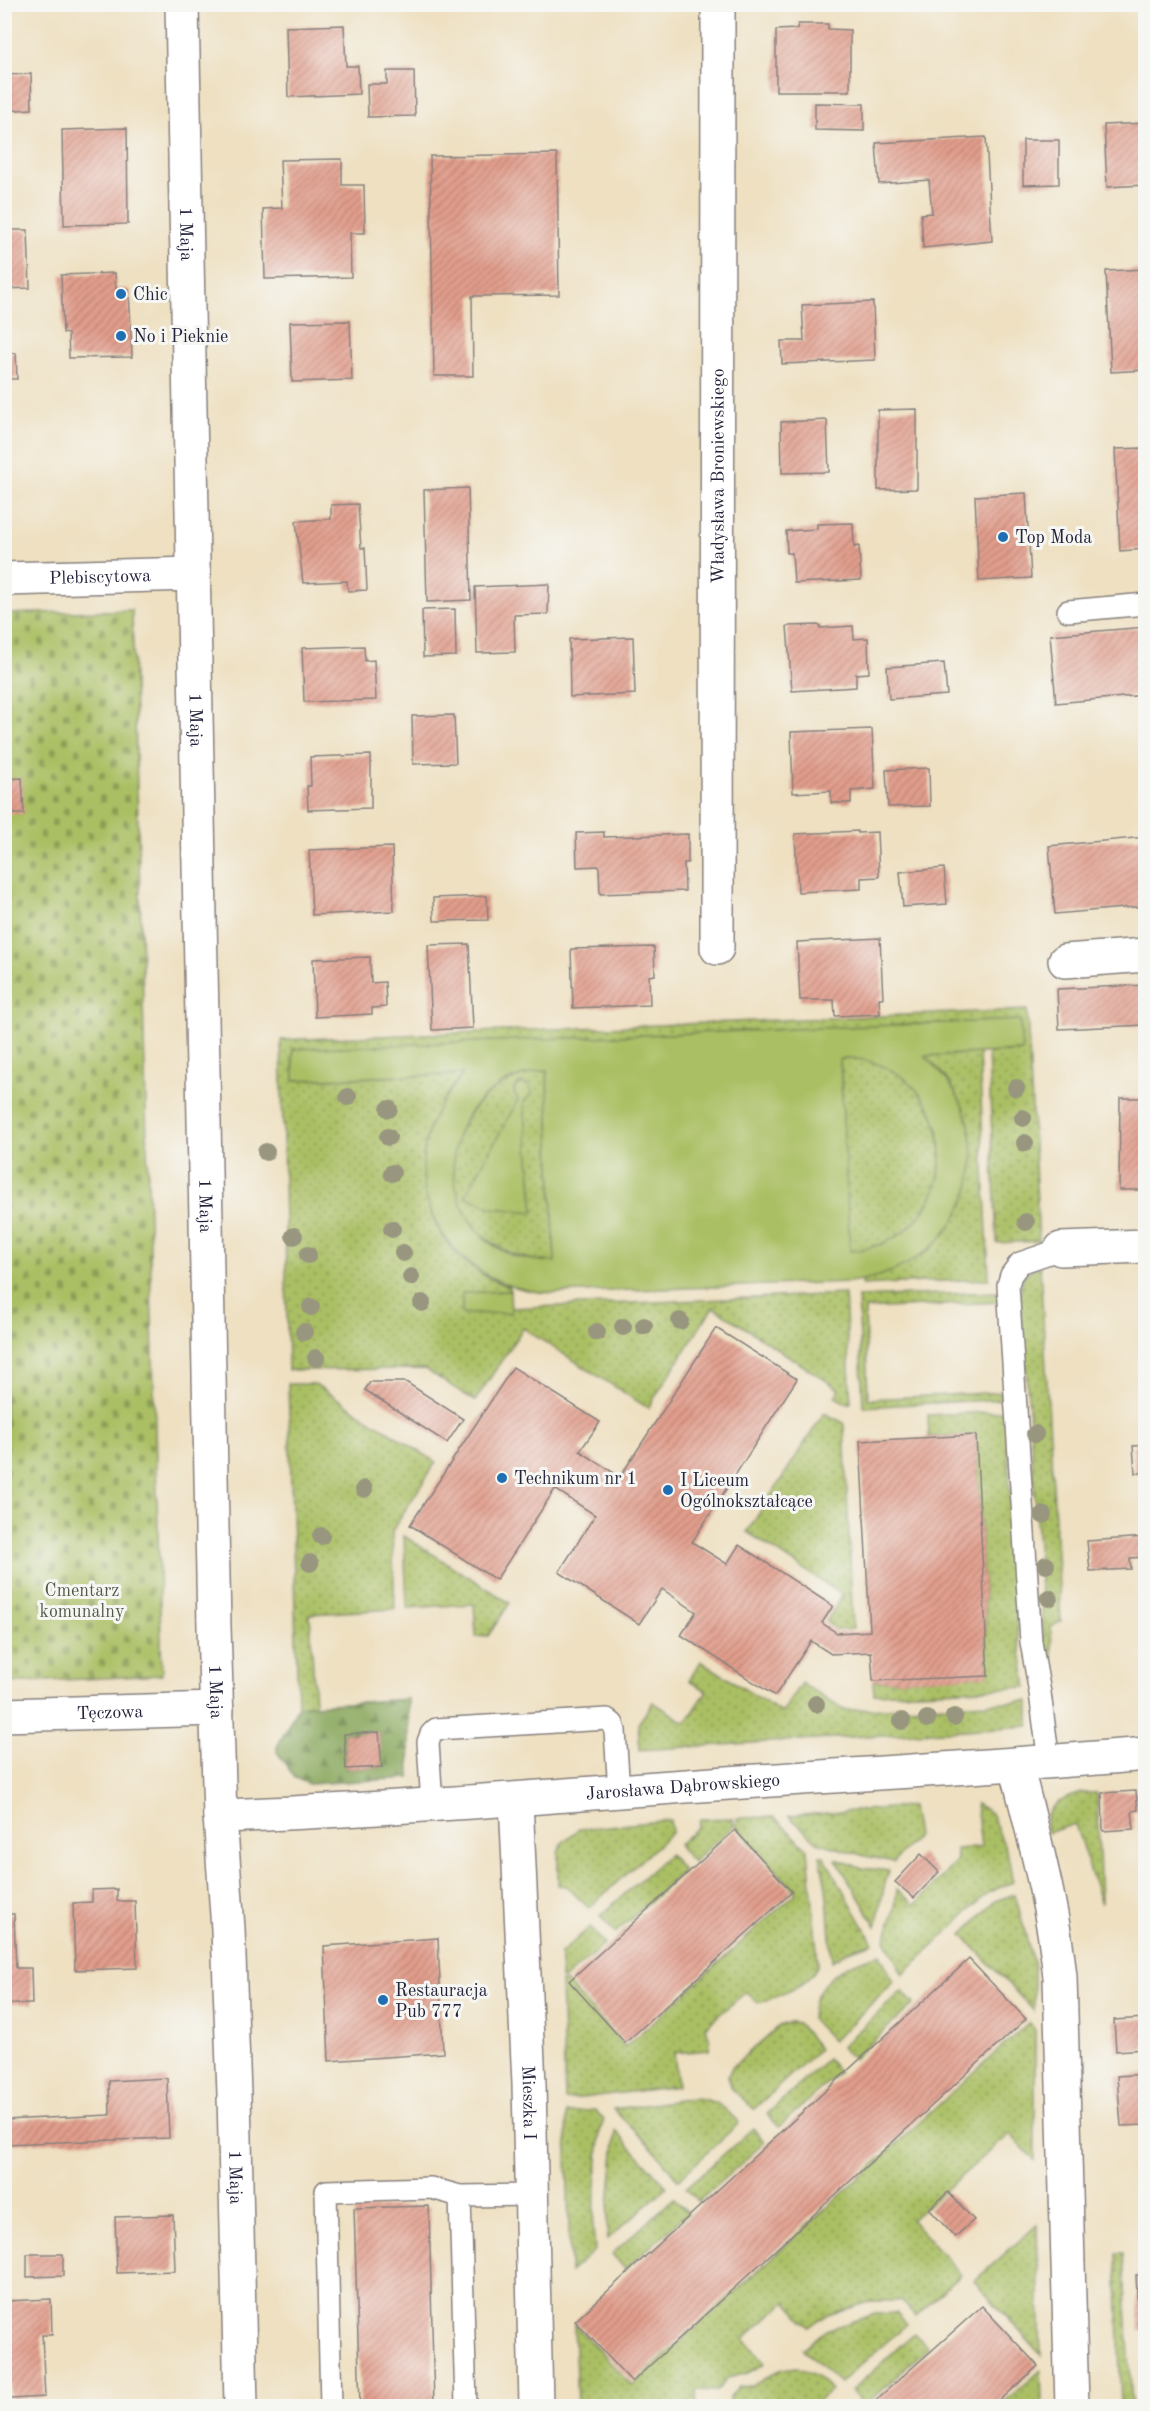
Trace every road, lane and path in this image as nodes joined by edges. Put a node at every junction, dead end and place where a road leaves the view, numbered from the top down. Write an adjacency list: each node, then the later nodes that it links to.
1 (182, 4): 3 (street, 1 Maja)
2 (718, 4): 7 (street, Władysława Broniewskiego)
3 (194, 574): 4 (street, Plebiscytowa); 12 (street, 1 Maja)
4 (4, 579)
5 (1146, 604): 6 (lane)
6 (1068, 611)
7 (717, 948)
8 (1146, 955): 9 (street)
9 (1065, 961)
10 (1146, 1246): 11 (street)
11 (1061, 1249): 15 (lane)
12 (216, 1709): 13 (street, Tęczowa); 20 (street, 1 Maja)
13 (4, 1715)
14 (1146, 1754): 15 (street, Jarosława Dąbrowskiego)
15 (1049, 1762): 16 (street, Jarosława Dąbrowskiego)
16 (1016, 1764): 17 (street, Jarosława Dąbrowskiego); 27 (street)
17 (619, 1791): 18 (street, Jarosława Dąbrowskiego); 19 (lane)
18 (516, 1800): 19 (street, Jarosława Dąbrowskiego); 21 (street, Mieszka I)
19 (432, 1806): 20 (street, Jarosława Dąbrowskiego)
20 (220, 1816): 23 (street, 1 Maja)
21 (531, 2195): 22 (lane); 26 (street, Mieszka I)
22 (460, 2196): 24 (lane); 25 (lane)
23 (241, 2406)
24 (331, 2406)
25 (466, 2406)
26 (536, 2406)
27 (1072, 2406)

